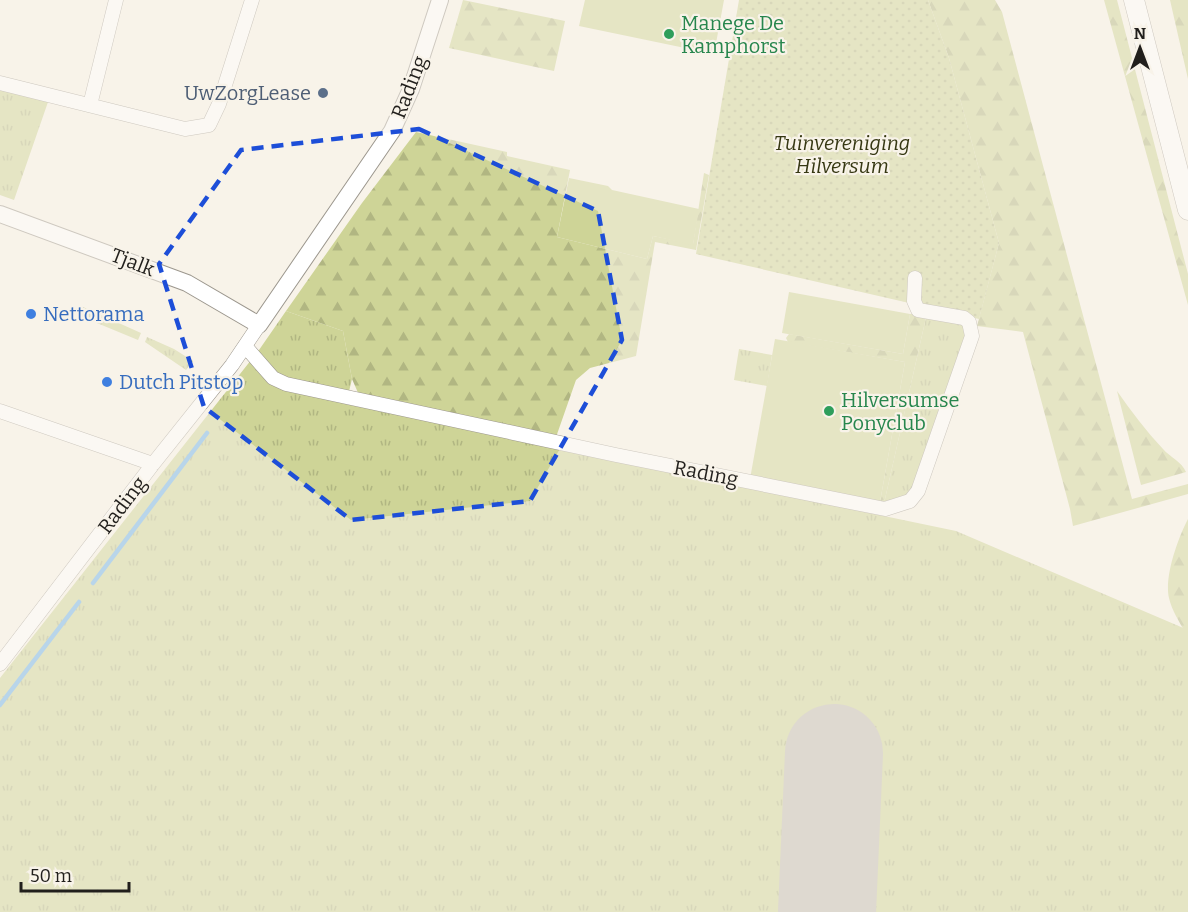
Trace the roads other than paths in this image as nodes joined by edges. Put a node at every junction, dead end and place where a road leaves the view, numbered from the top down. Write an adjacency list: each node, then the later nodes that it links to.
1 (116, 0): 6 (street)
2 (252, 0): 6 (street)
3 (440, 0): 10 (street, Rading)
4 (1134, 0): 7 (main road)
5 (0, 83): 6 (street)
6 (90, 105)
7 (1188, 210)
8 (0, 214): 10 (street, Tjalk)
9 (915, 278): 11 (street, Rading)
10 (259, 325): 11 (street, Rading)
11 (245, 346): 13 (street, Rading)
12 (0, 411): 13 (street)
13 (153, 464): 14 (street, Rading)
14 (0, 664)

